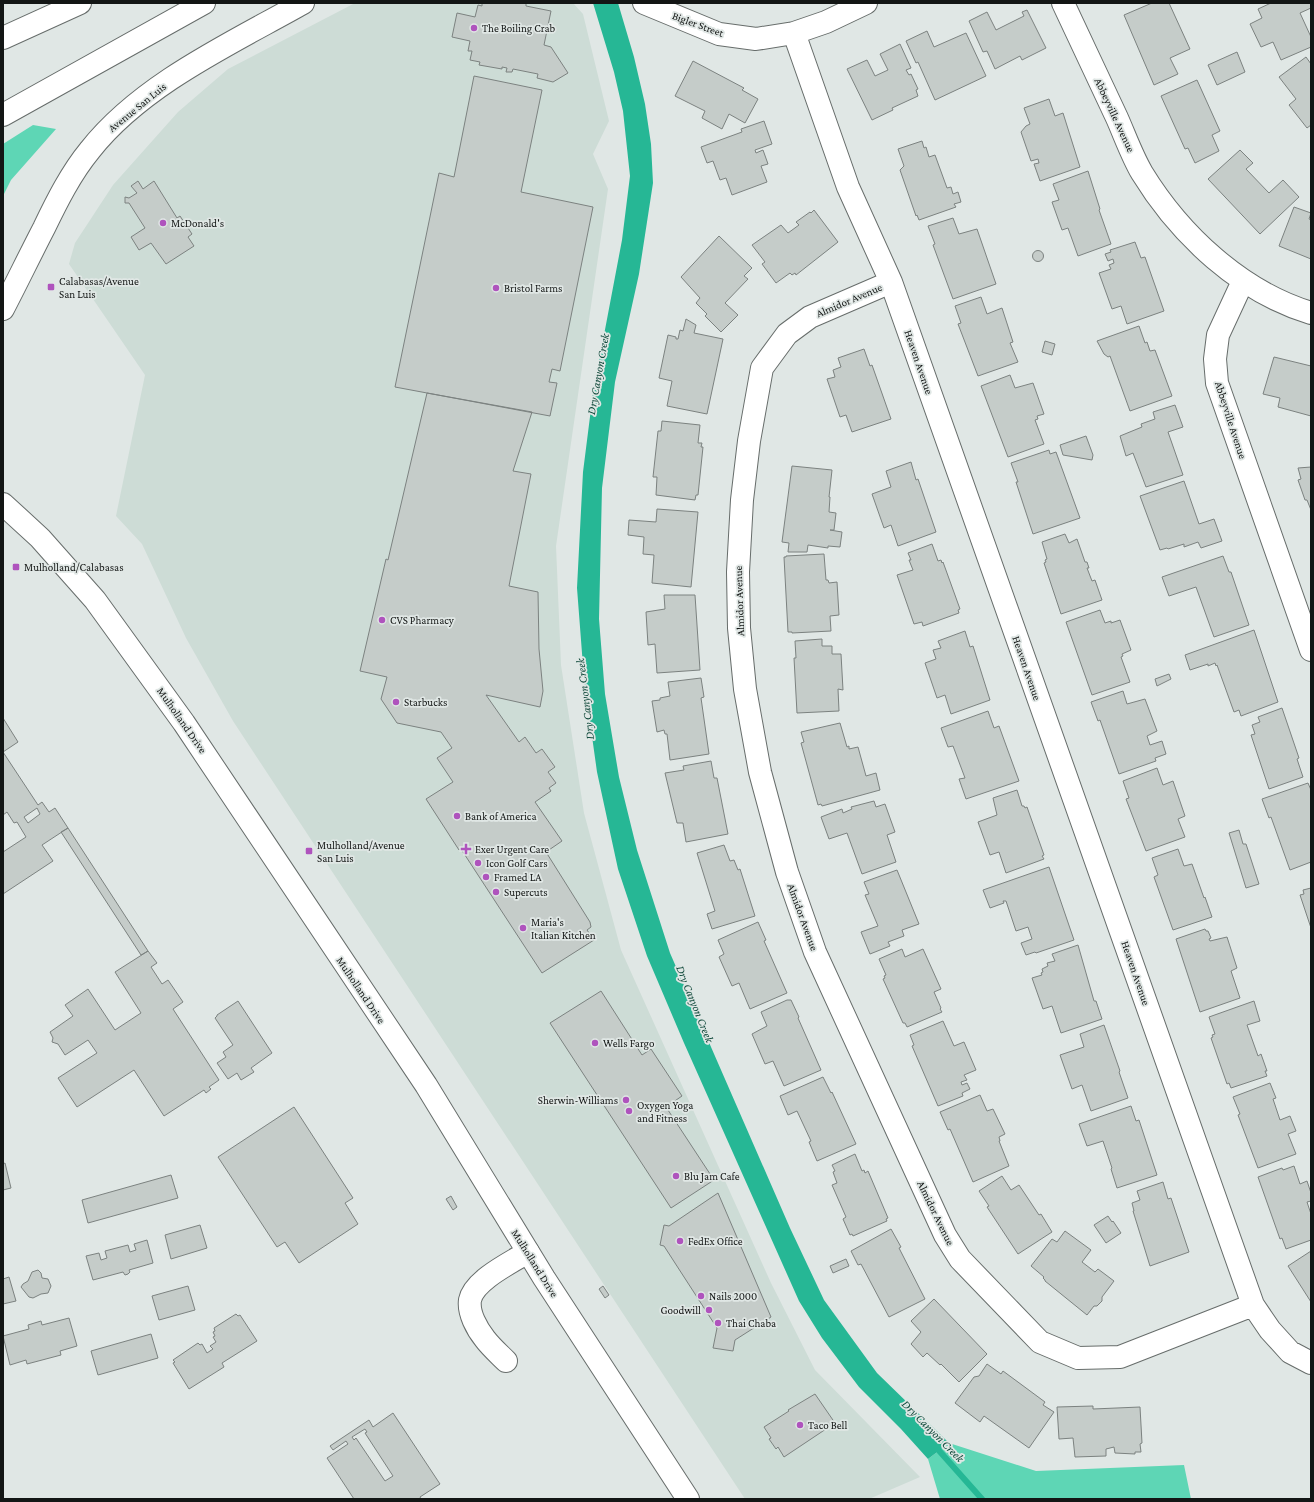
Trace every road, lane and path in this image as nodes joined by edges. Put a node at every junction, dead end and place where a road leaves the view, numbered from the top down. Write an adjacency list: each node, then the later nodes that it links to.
1 (80, 3): 8 (main road)
2 (204, 3): 9 (main road)
3 (304, 3): 12 (main road, Avenue San Luis)
4 (644, 3): 7 (main road, Bigler Street)
5 (866, 3): 7 (main road, Bigler Street)
6 (1063, 3): 10 (main road, Abbeyville Avenue)
7 (794, 33): 11 (main road, Heaven Avenue)
8 (3, 38)
9 (3, 115)
10 (1244, 281): 13 (main road); 15 (main road, Abbeyville Avenue)
11 (891, 282): 17 (main road, Heaven Avenue); 17 (main road, Almidor Avenue)
12 (3, 309)
13 (1311, 313)
14 (3, 504): 16 (main road, Mulholland Drive)
15 (1311, 650)
16 (528, 1252): 18 (main road); 20 (main road, Mulholland Drive)
17 (1253, 1305): 19 (main road, Heaven Avenue)
18 (506, 1362)
19 (1311, 1363)
20 (688, 1499)

